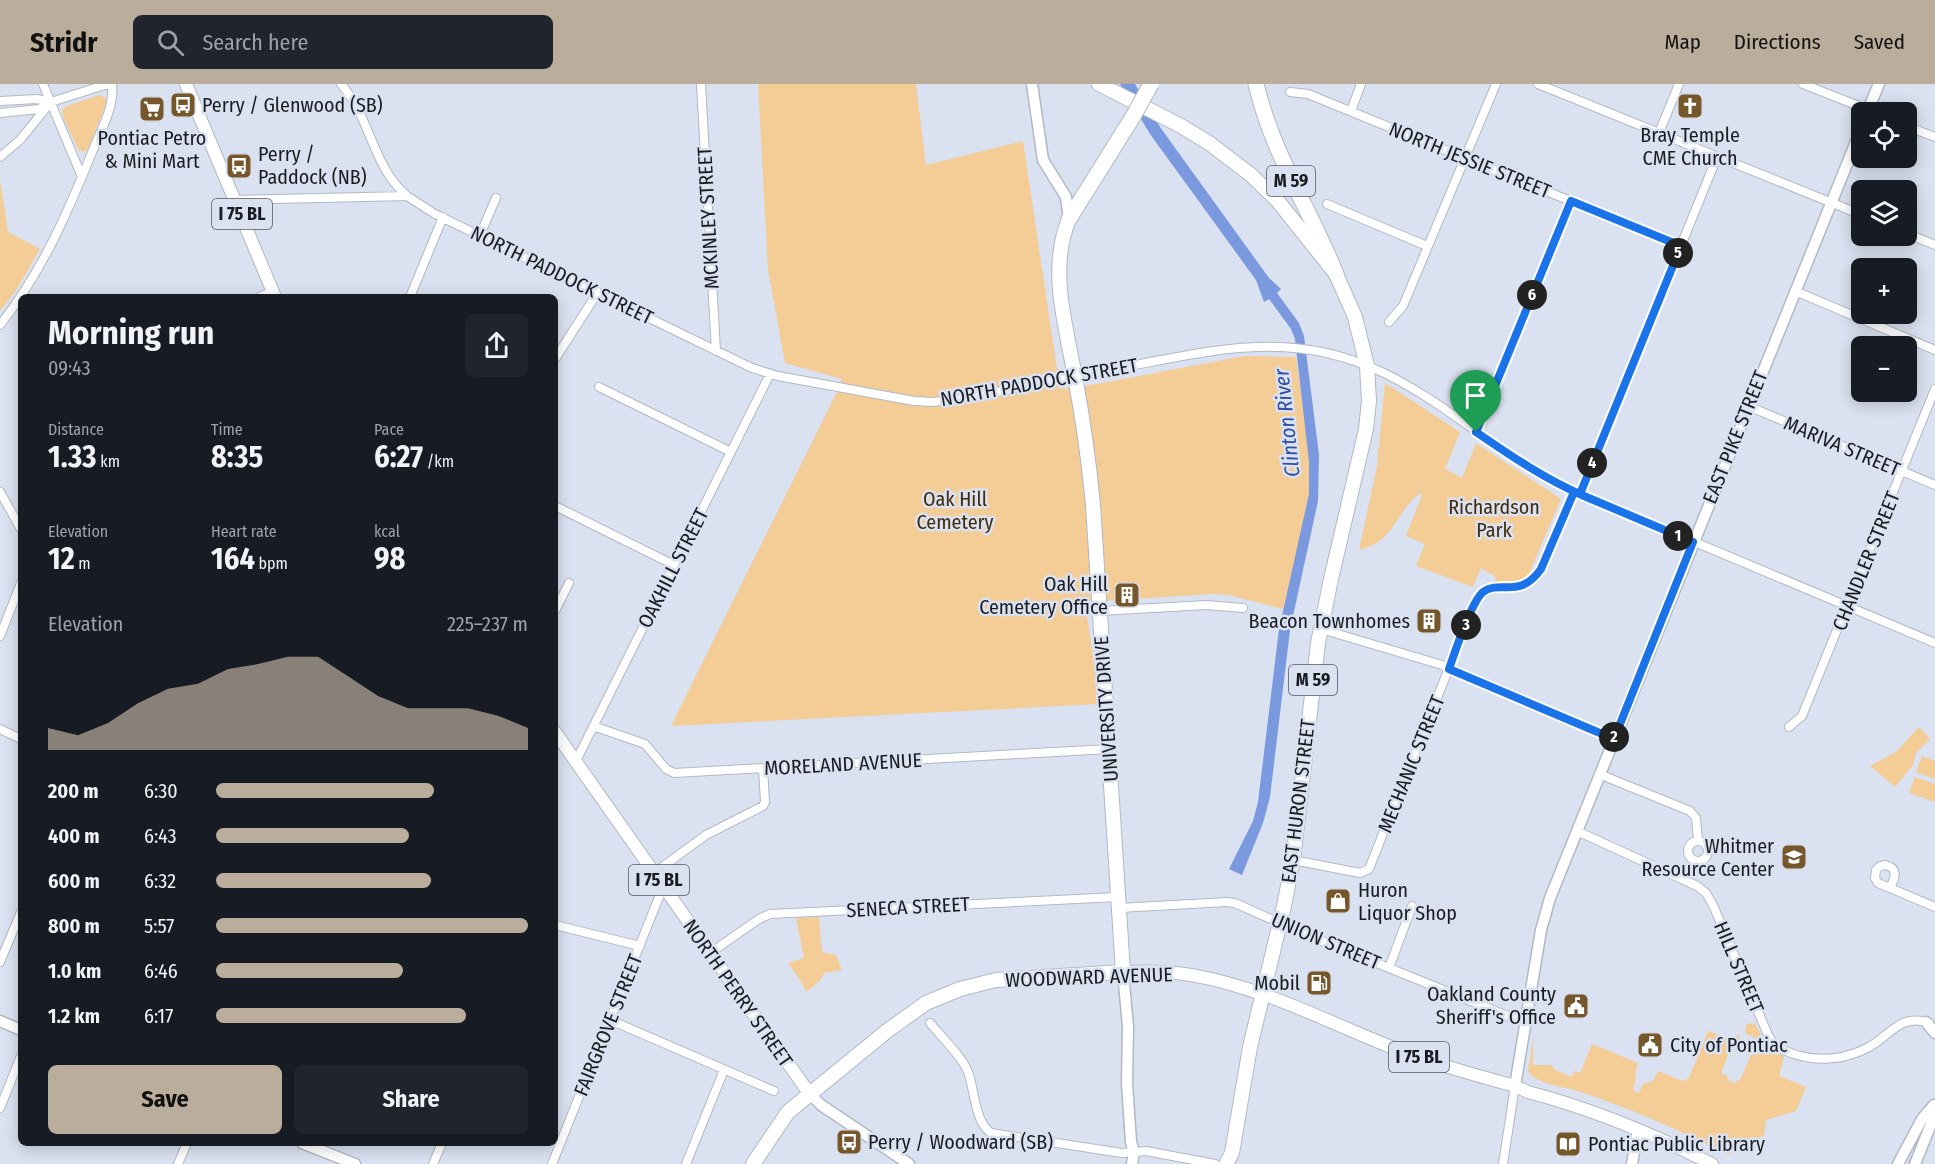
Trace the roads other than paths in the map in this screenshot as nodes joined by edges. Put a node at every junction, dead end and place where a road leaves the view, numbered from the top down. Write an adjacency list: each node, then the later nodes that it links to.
1 (43, 84): 18 (street)
2 (110, 84): 18 (street); 30 (street)
3 (186, 84): 33 (main road, I 75 BL)
4 (341, 84): 31 (street)
5 (700, 84): 55 (street, MCKINLEY STREET)
6 (1032, 84): 39 (street)
7 (1099, 84): 45 (highway)
8 (1152, 84): 39 (highway, bridge)
9 (1256, 84): 45 (highway, M 59)
10 (1361, 84): 21 (street)
11 (1496, 84): 29 (street)
12 (1538, 84): 24 (street)
13 (1679, 84): 24 (street)
14 (1803, 84): 20 (street)
15 (1879, 84): 19 (street)
16 (1290, 92): 21 (street, NORTH JESSIE STREET)
17 (0, 101): 18 (street)
18 (51, 102): 22 (street); 27 (street); 30 (street)
19 (1873, 102)
20 (1851, 104)
21 (1351, 111): 29 (street, NORTH JESSIE STREET)
22 (0, 113)
23 (1917, 130): 25 (street)
24 (1659, 133): 28 (street)
25 (1935, 137)
26 (1851, 154): 35 (street, EAST PIKE STREET)
27 (0, 157)
28 (1717, 157): 35 (street); 44 (street, MECHANIC STREET)
29 (1465, 158): 34 (street, NORTH JESSIE STREET); 43 (street)
30 (82, 177): 48 (street)
31 (407, 196): 33 (street); 38 (street, NORTH PADDOCK STREET)
32 (496, 198): 40 (street)
33 (236, 200): 49 (main road, I 75 BL)
34 (1571, 201): 44 (street, NORTH JESSIE STREET); 63 (street)
35 (1831, 203): 37 (street); 46 (street, EAST PIKE STREET)
36 (1327, 204): 43 (street)
37 (1851, 211)
38 (443, 217): 40 (street, NORTH PADDOCK STREET); 50 (street)
39 (1069, 219): 59 (highway, UNIVERSITY DRIVE)
40 (480, 235): 47 (street, NORTH PADDOCK STREET)
41 (1917, 238): 42 (street)
42 (1935, 245)
43 (1427, 246): 52 (street)
44 (1681, 246): 67 (street, MECHANIC STREET)
45 (1336, 274): 57 (highway, M 59)
46 (1795, 291): 54 (street); 62 (street, EAST PIKE STREET)
47 (598, 292): 55 (street, NORTH PADDOCK STREET); 56 (street)
48 (21, 294)
49 (274, 294)
50 (411, 294)
51 (18, 298): 53 (street)
52 (1389, 322)
53 (0, 325)
54 (1935, 350)
55 (716, 351): 58 (street, NORTH PADDOCK STREET)
56 (558, 354)
57 (1367, 366): 59 (street, NORTH PADDOCK STREET); 63 (street, NORTH PADDOCK STREET); 79 (highway, EAST HURON STREET / M 59)
58 (770, 374): 59 (street, NORTH PADDOCK STREET); 64 (street, OAKHILL STREET)
59 (1075, 376): 78 (highway, UNIVERSITY DRIVE)
60 (599, 387): 64 (street)
61 (1935, 389): 65 (street, CHANDLER STREET)
62 (1748, 406): 65 (street, MARIVA STREET); 71 (street, EAST PIKE STREET)
63 (1476, 432): 67 (street, NORTH PADDOCK STREET)
64 (731, 452): 72 (street, OAKHILL STREET)
65 (1902, 471): 66 (street, MARIVA STREET); 76 (street, CHANDLER STREET)
66 (1935, 485)
67 (1576, 493): 71 (street, NORTH PADDOCK STREET); 82 (street, MECHANIC STREET)
68 (1, 497): 70 (street)
69 (558, 507): 72 (street)
70 (18, 524)
71 (1693, 542): 76 (street, NORTH PADDOCK STREET); 88 (street, EAST PIKE STREET)
72 (674, 565): 83 (street, OAKHILL STREET)
73 (569, 583): 75 (street)
74 (18, 591): 80 (street)
75 (558, 605)
76 (1847, 606): 81 (street, NORTH PADDOCK STREET); 84 (street, CHANDLER STREET)
77 (1243, 608): 78 (street)
78 (1100, 611): 89 (highway, UNIVERSITY DRIVE)
79 (1321, 629): 82 (street); 95 (highway, EAST HURON STREET / M 59)
80 (0, 636)
81 (1935, 643)
82 (1449, 669): 88 (street); 95 (street, MECHANIC STREET)
83 (593, 726): 90 (street, OAKHILL STREET); 91 (street, MORELAND AVENUE)
84 (1790, 727)
85 (0, 729): 87 (street)
86 (558, 736): 90 (main road, NORTH PERRY STREET / I 75 BL)
87 (18, 738)
88 (1614, 739): 92 (street, EAST PIKE STREET)
89 (1109, 749): 91 (street, MORELAND AVENUE); 99 (highway, UNIVERSITY DRIVE)
90 (576, 761): 96 (main road, NORTH PERRY STREET / I 75 BL)
91 (763, 768): 96 (street)
92 (1599, 774): 93 (street, EAST PIKE STREET); 94 (street)
93 (1577, 831): 114 (street, EAST PIKE STREET); 115 (street, HILL STREET)
94 (1698, 841)
95 (1293, 860): 103 (highway, EAST HURON STREET / M 59)
96 (654, 873): 97 (main road, NORTH PERRY STREET / I 75 BL)
97 (663, 886): 105 (street, FAIRGROVE STREET); 106 (main road, NORTH PERRY STREET / I 75 BL)
98 (1890, 888): 101 (street)
99 (1119, 902): 103 (street, UNION STREET); 106 (street, SENECA STREET); 109 (highway, UNIVERSITY DRIVE)
100 (1412, 906): 108 (street)
101 (1935, 908)
102 (18, 919): 107 (street)
103 (1280, 922): 108 (street, UNION STREET); 110 (highway, EAST HURON STREET / M 59)
104 (558, 926): 105 (street)
105 (640, 945): 111 (street, FAIRGROVE STREET)
106 (710, 953): 122 (main road, NORTH PERRY STREET / I 75 BL)
107 (0, 962)
108 (1389, 968): 114 (street, UNION STREET)
109 (1123, 972): 110 (main road, WOODWARD AVENUE / I 75 BL); 122 (highway, WOODWARD AVENUE / I 75 BL); 129 (street, UNIVERSITY DRIVE)
110 (1262, 994): 120 (main road, WOODWARD AVENUE / I 75 BL); 139 (highway, EAST HURON STREET / M 59)
111 (610, 1020): 119 (street); 133 (street, FAIRGROVE STREET)
112 (0, 1021): 116 (street)
113 (930, 1023): 129 (street)
114 (1526, 1023): 120 (street, EAST PIKE STREET)
115 (1932, 1023): 117 (street)
116 (18, 1029)
117 (1935, 1033)
118 (18, 1063): 124 (street)
119 (724, 1070): 121 (street); 134 (street)
120 (1515, 1086): 125 (main road, WOODWARD AVENUE / I 75 BL); 140 (street, EAST PIKE STREET)
121 (774, 1091)
122 (809, 1093): 135 (highway, WOODWARD AVENUE / I 75 BL); 136 (street, NORTH PERRY STREET)
123 (1934, 1104): 143 (street); 144 (street)
124 (0, 1108)
125 (1638, 1129): 141 (street); 142 (main road, WOODWARD AVENUE / I 75 BL)
126 (186, 1146): 130 (street)
127 (309, 1146): 131 (street)
128 (441, 1146): 132 (street)
129 (1134, 1152): 137 (street, UNIVERSITY DRIVE); 138 (street)
130 (178, 1164)
131 (354, 1164)
132 (433, 1164)
133 (552, 1164)
134 (686, 1164)
135 (753, 1164)
136 (909, 1164)
137 (1132, 1164)
138 (1215, 1164)
139 (1226, 1164)
140 (1503, 1164)
141 (1632, 1164)
142 (1712, 1164)
143 (1898, 1164)
144 (1915, 1164)

